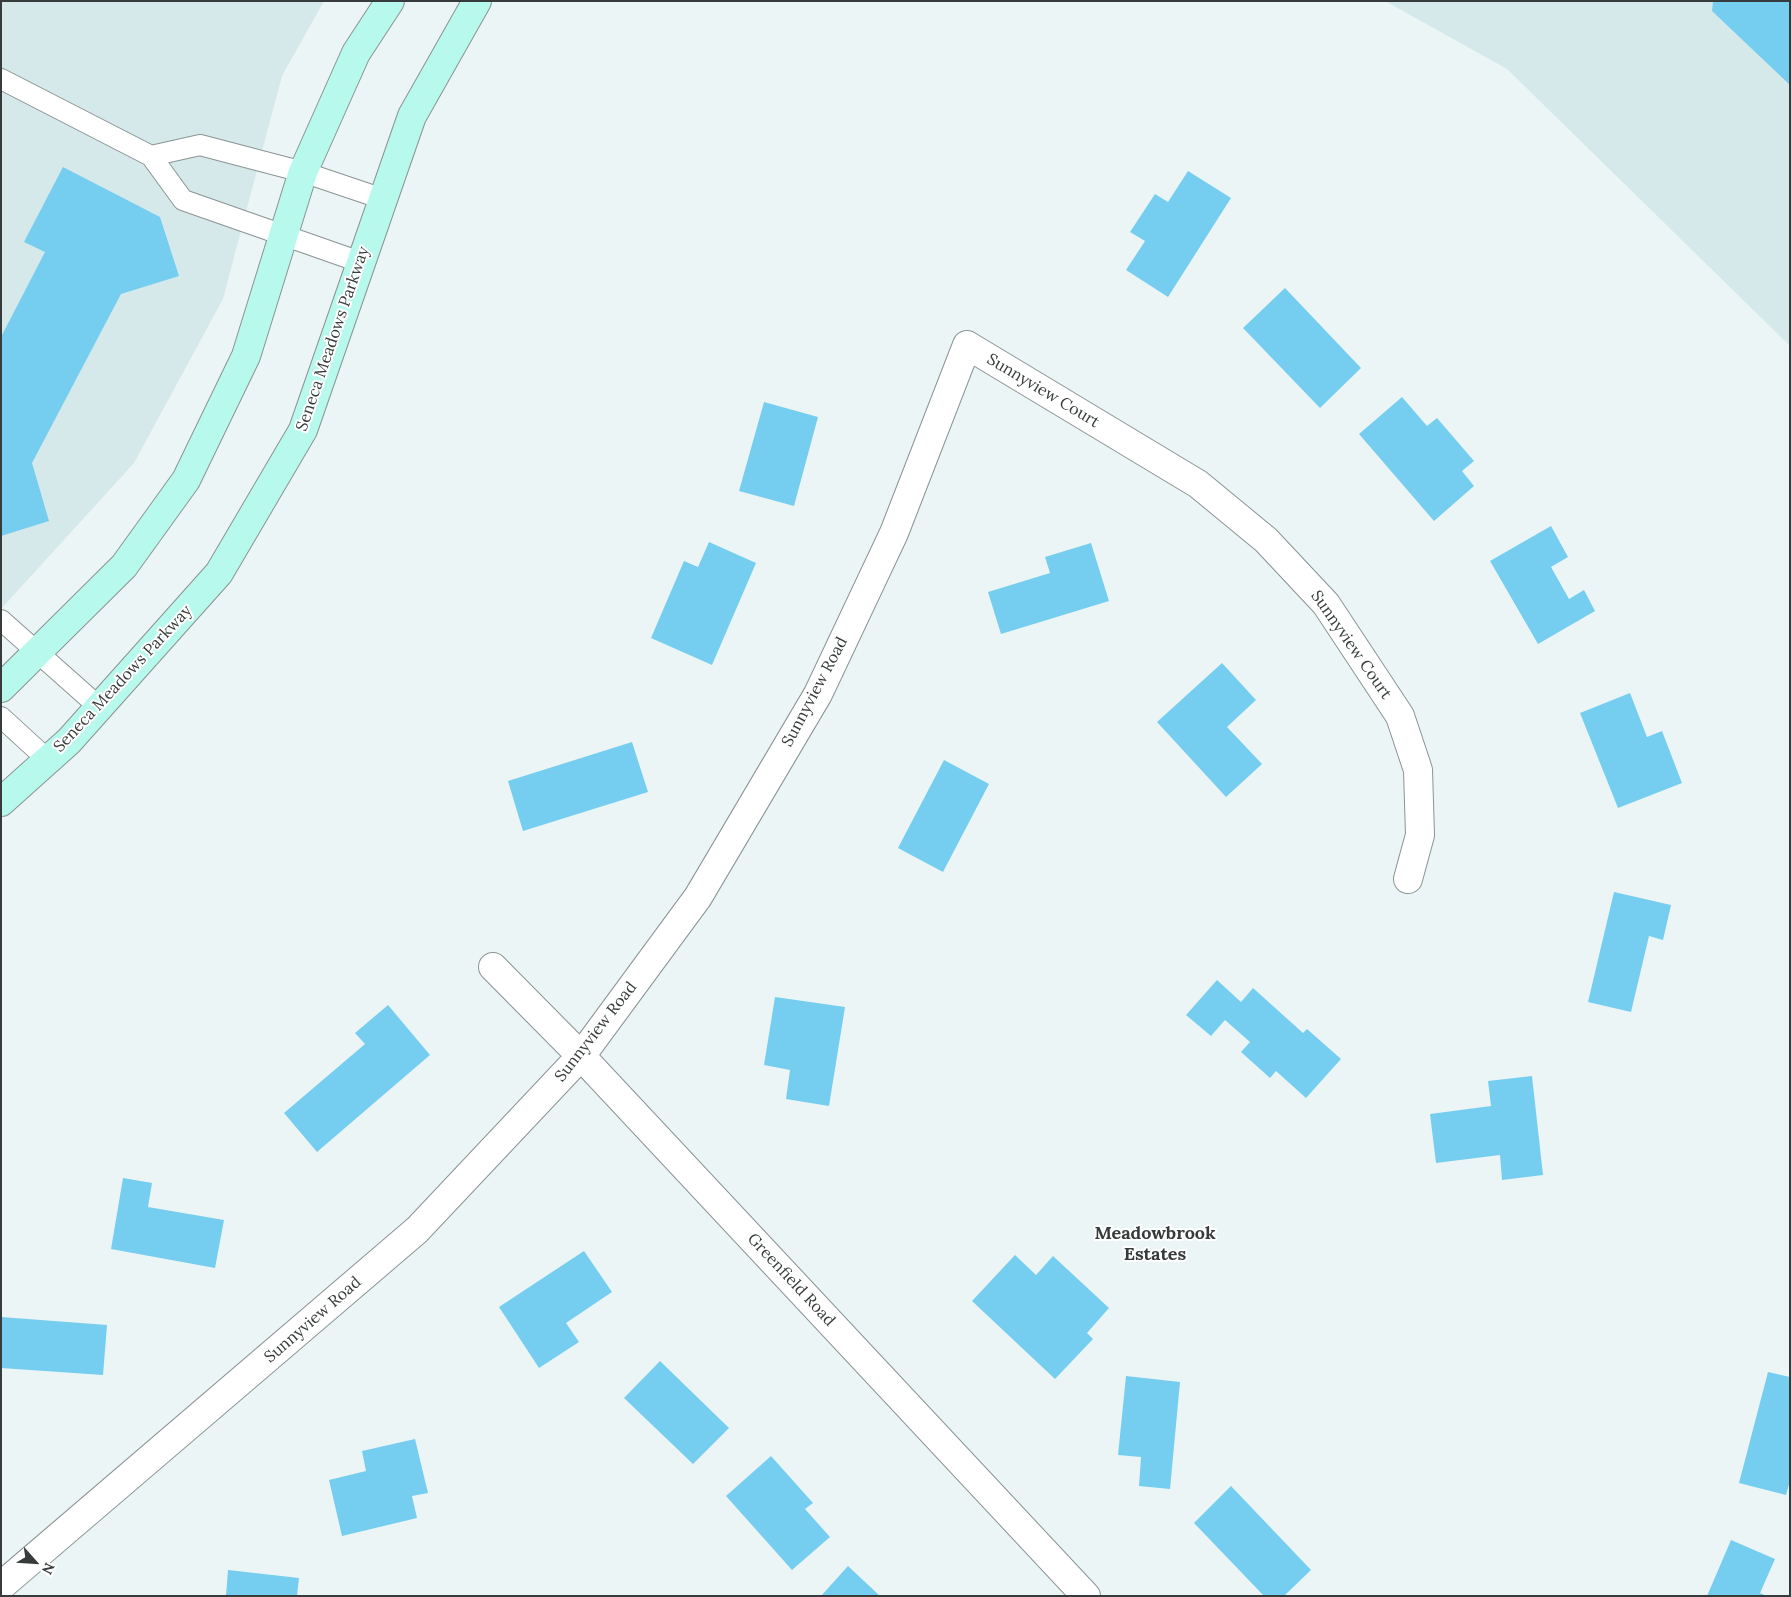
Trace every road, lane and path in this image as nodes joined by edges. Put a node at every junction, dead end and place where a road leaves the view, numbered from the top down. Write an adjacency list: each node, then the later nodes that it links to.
1 (390, 1): 5 (street)
2 (477, 1): 6 (street, Seneca Meadows Parkway)
3 (1, 79): 4 (lane)
4 (151, 156): 5 (lane); 7 (lane)
5 (303, 172): 6 (lane); 7 (street)
6 (383, 198): 8 (street, Seneca Meadows Parkway)
7 (284, 235): 8 (lane); 11 (street)
8 (360, 262): 13 (street, Seneca Meadows Parkway)
9 (967, 345): 17 (street, Sunnyview Court); 19 (street, Sunnyview Road)
10 (1, 620): 11 (lane)
11 (38, 651): 12 (street); 13 (lane)
12 (1, 688)
13 (99, 707): 15 (street, Seneca Meadows Parkway)
14 (1, 717): 15 (lane)
15 (48, 760): 16 (street, Seneca Meadows Parkway)
16 (1, 802)
17 (1408, 879)
18 (493, 967): 19 (street, Greenfield Road)
19 (581, 1056): 20 (street, Sunnyview Road); 21 (street, Greenfield Road)
20 (1, 1586)
21 (1086, 1596)

